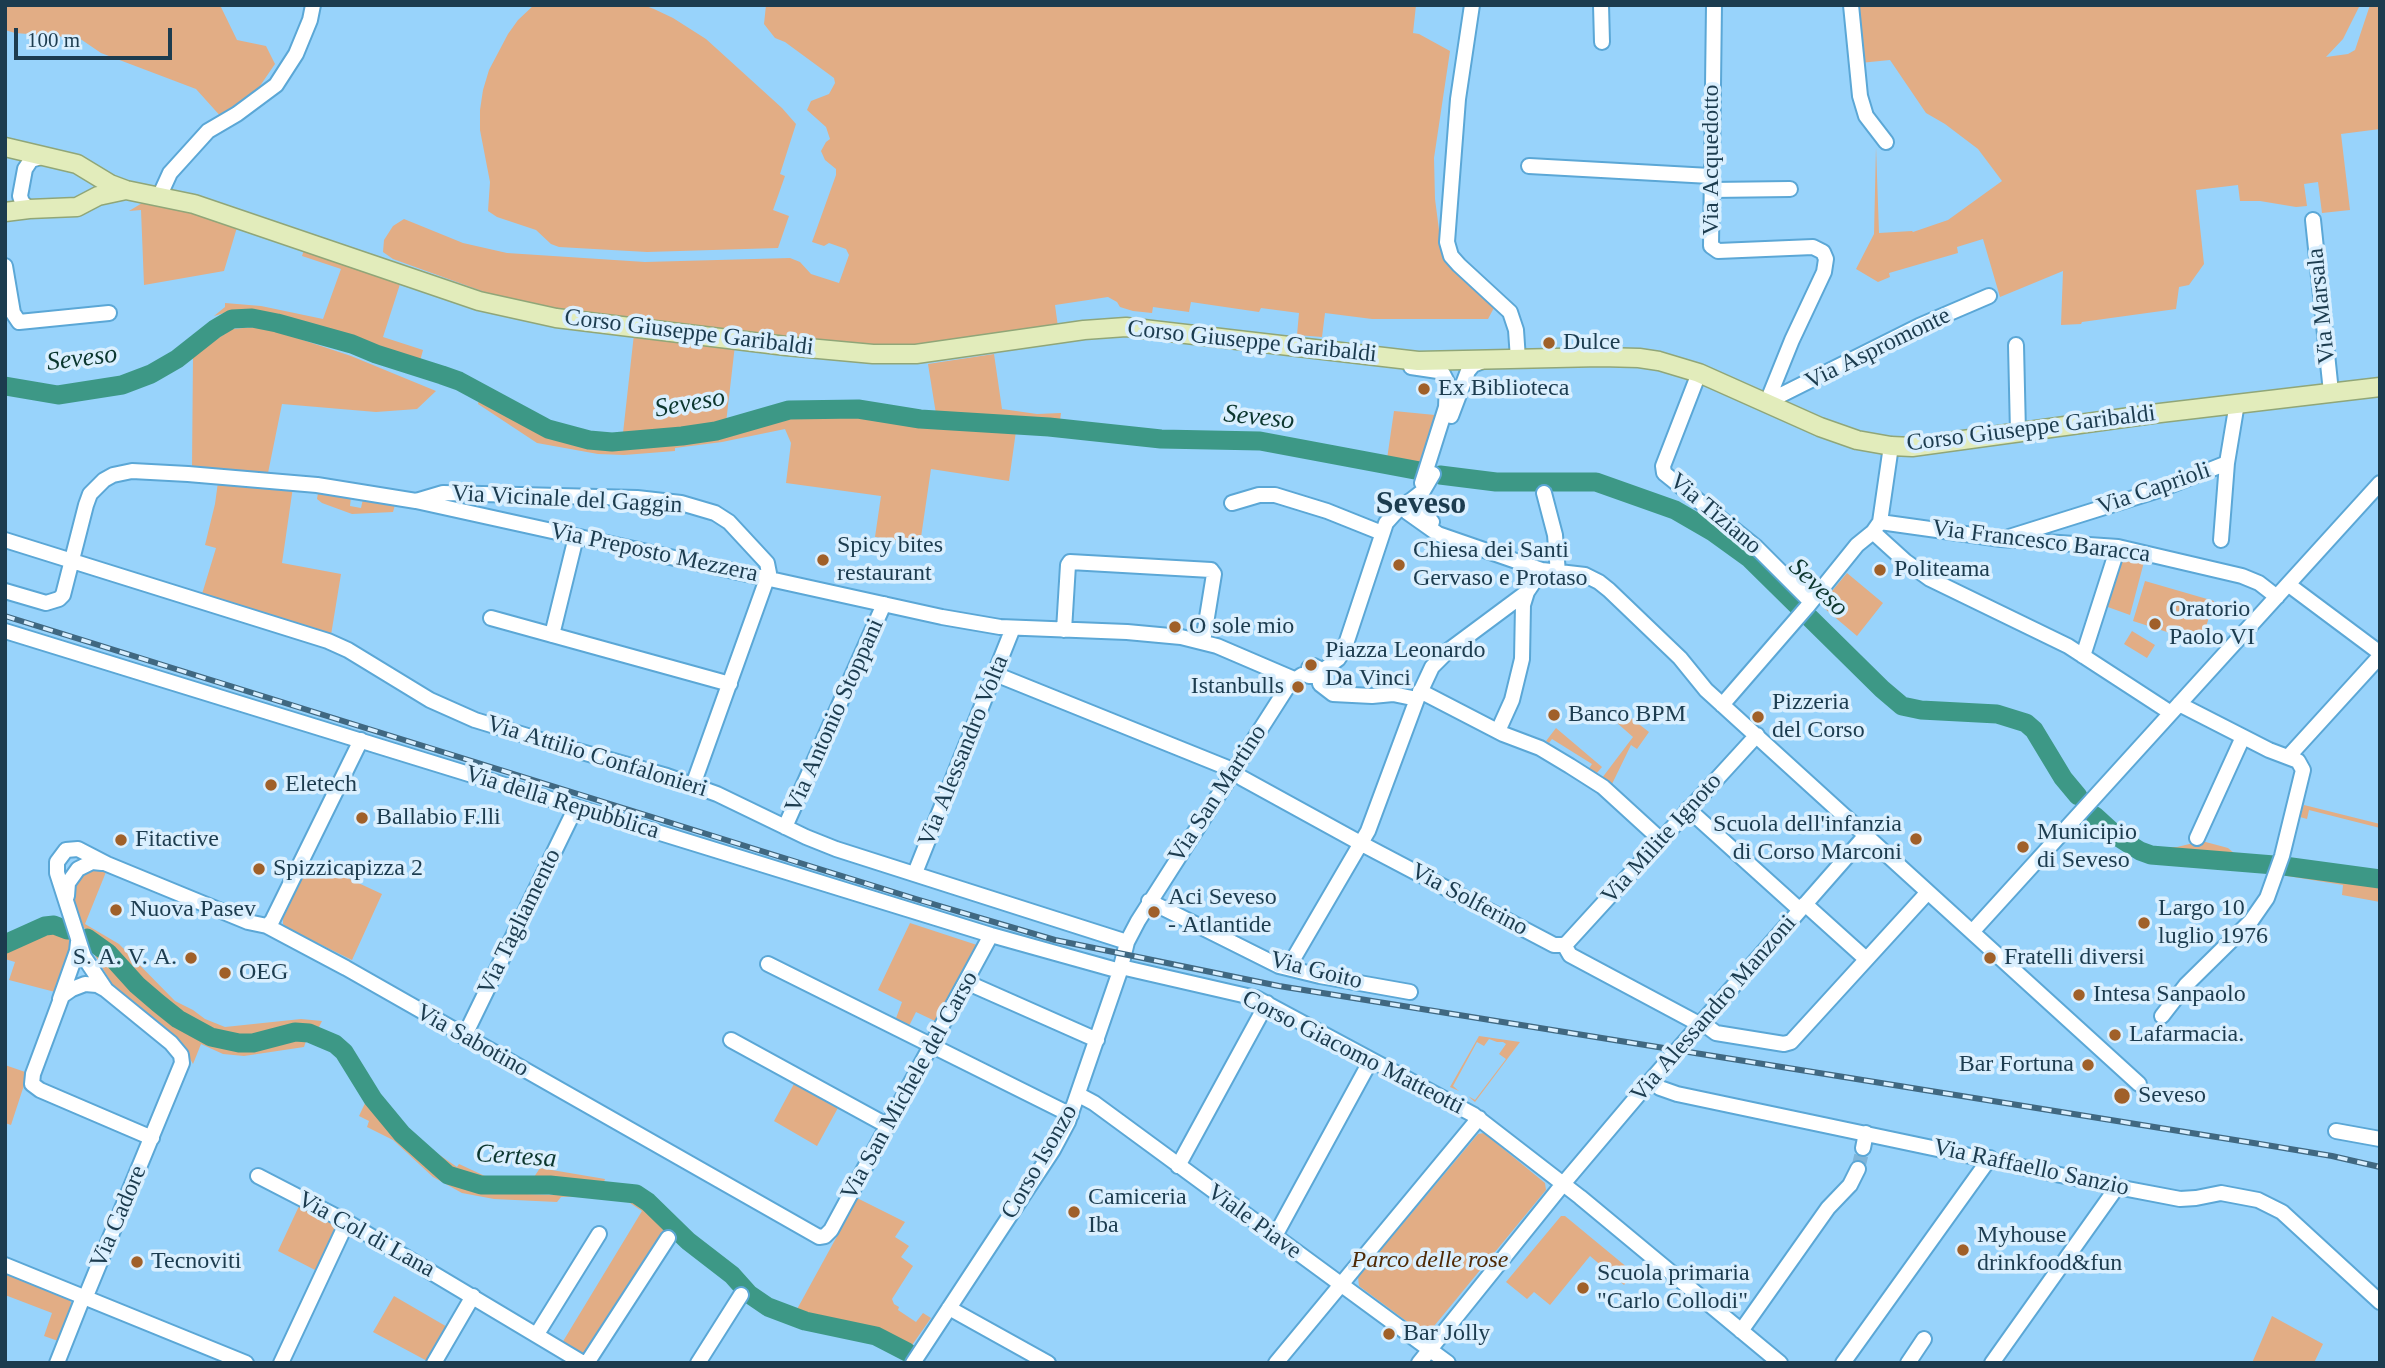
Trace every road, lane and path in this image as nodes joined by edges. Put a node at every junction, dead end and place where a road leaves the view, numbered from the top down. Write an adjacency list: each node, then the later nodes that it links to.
1 (313, 5): 15 (street)
2 (1472, 5): 25 (street)
3 (1601, 5): 6 (street)
4 (1714, 5): 12 (street, Via Acquedotto)
5 (1851, 5): 7 (street)
6 (1602, 42)
7 (1886, 142)
8 (5, 147): 9 (main road)
9 (41, 157): 11 (main road); 17 (street)
10 (1529, 166): 12 (street)
11 (93, 173): 14 (main road); 16 (main road)
12 (1711, 183): 13 (street); 33 (street, Via Acquedotto)
13 (1790, 189)
14 (126, 190): 15 (main road, Corso Giuseppe Garibaldi); 16 (main road)
15 (160, 195): 24 (main road, Corso Giuseppe Garibaldi)
16 (90, 200): 17 (main road)
17 (29, 209): 18 (main road)
18 (5, 212)
19 (2313, 220): 32 (street, Via Marsala)
20 (5, 266): 22 (street)
21 (1989, 296): 33 (street, Via Aspromonte)
22 (109, 313)
23 (2016, 345): 35 (street)
24 (1358, 354): 27 (main road, Corso Giuseppe Garibaldi); 29 (street)
25 (1518, 359): 26 (main road, Corso Giuseppe Garibaldi); 28 (main road, Corso Giuseppe Garibaldi)
26 (1487, 360): 27 (main road, Corso Giuseppe Garibaldi); 30 (street)
27 (1455, 361): 29 (street); 30 (street)
28 (1699, 373): 33 (main road, Corso Giuseppe Garibaldi); 61 (street, Via Tiziano)
29 (1447, 380): 38 (street)
30 (1463, 380): 38 (street)
31 (2380, 387): 32 (main road, Corso Giuseppe Garibaldi)
32 (2331, 392): 34 (main road, Corso Giuseppe Garibaldi)
33 (1767, 402): 36 (main road, Corso Giuseppe Garibaldi)
34 (2237, 403): 35 (main road, Corso Giuseppe Garibaldi); 37 (street)
35 (2018, 433): 36 (main road, Corso Giuseppe Garibaldi)
36 (1891, 446): 46 (street)
37 (2227, 463): 48 (street, Via Caprioli); 50 (street)
38 (1429, 473): 41 (street); 44 (street)
39 (2380, 483): 56 (street)
40 (1544, 494): 54 (street)
41 (1411, 500): 44 (street); 45 (street)
42 (416, 501): 47 (street, Via Preposto Mezzera); 52 (street, Via Preposto Mezzera); 55 (street, Via Vicinale del Gaggin)
43 (1232, 503): 45 (street)
44 (1429, 524): 45 (street); 53 (street)
45 (1385, 527): 71 (street)
46 (1876, 527): 48 (street, Via Francesco Baracca); 61 (street); 69 (street)
47 (576, 537): 55 (street, Via Preposto Mezzera); 66 (street)
48 (2001, 539): 51 (street, Via Francesco Baracca)
49 (5, 540): 52 (street, Via Attilio Confalonieri)
50 (2221, 540)
51 (2118, 547): 59 (street, Via Francesco Baracca); 69 (street)
52 (73, 561): 57 (street, Via Preposto Mezzera); 82 (street, Via Attilio Confalonieri)
53 (1535, 568): 54 (street); 58 (street)
54 (1558, 573): 74 (street)
55 (768, 578): 60 (street, Via Preposto Mezzera); 72 (street)
56 (2289, 584): 59 (street); 68 (street)
57 (5, 592)
58 (1527, 592): 73 (street); 76 (street)
59 (2277, 597): 75 (street)
60 (884, 604): 63 (street, Via Preposto Mezzera); 85 (street, Via Antonio Stoppani)
61 (1809, 605): 74 (street)
62 (491, 618): 66 (street)
63 (1013, 628): 64 (street, Via Preposto Mezzera); 70 (street, Via Alessandro Volta)
64 (1064, 630): 67 (street, Via Preposto Mezzera); 67 (street)
65 (5, 631): 79 (street, Via della Repubblica)
66 (552, 635): 72 (street)
67 (1203, 642): 71 (street, Via Preposto Mezzera)
68 (2380, 655): 80 (street)
69 (2083, 656): 75 (street)
70 (995, 674): 81 (street, Via Solferino); 91 (street, Via Alessandro Volta)
71 (1306, 674): 73 (street); 81 (street, Via San Martino)
72 (730, 684): 82 (street)
73 (1418, 695): 76 (street); 89 (street)
74 (1722, 705): 77 (street)
75 (2175, 709): 78 (street); 97 (street)
76 (1498, 731): 88 (street)
77 (1757, 735): 84 (street, Via Milite Ignoto); 86 (street)
78 (2243, 737): 80 (street); 87 (street)
79 (361, 740): 83 (street, Via della Repubblica); 96 (street)
80 (2288, 757): 111 (street)
81 (1233, 771): 89 (street, Via Solferino); 93 (street, Via San Martino)
82 (693, 785): 85 (street, Via Attilio Confalonieri)
83 (576, 807): 98 (street, Via della Repubblica); 113 (street, Via Tagliamento)
84 (1688, 809): 88 (street, Via Milite Ignoto); 95 (street)
85 (786, 827): 91 (street, Via Attilio Confalonieri)
86 (1866, 835): 92 (street); 95 (street, Via Alessandro Manzoni)
87 (2197, 838)
88 (1661, 840): 100 (street, Via Milite Ignoto)
89 (1362, 844): 100 (street, Via Solferino); 104 (street)
90 (107, 864): 94 (street); 94 (street, Via Cadore); 96 (street, Via Sabotino)
91 (915, 873): 99 (street, Via Attilio Confalonieri)
92 (1928, 892): 97 (street); 102 (street)
93 (1149, 901): 99 (street, Via San Martino); 104 (street, Via Goito)
94 (67, 902): 101 (street, Via Cadore)
95 (1802, 907): 102 (street); 112 (street, Via Alessandro Manzoni)
96 (267, 926): 113 (street, Via Sabotino)
97 (1972, 932): 119 (street)
98 (991, 936): 105 (street, Via della Repubblica); 106 (street, Via San Michele del Carso)
99 (1127, 942): 105 (street, Corso Isonzo)
100 (1567, 943): 112 (street)
101 (78, 945): 107 (street, Via Cadore); 110 (street)
102 (1866, 960): 112 (street)
103 (768, 964): 116 (street)
104 (1288, 968): 108 (street, Via Goito)
105 (1120, 969): 109 (street, Corso Giacomo Matteotti); 115 (street, Corso Isonzo)
106 (966, 982): 115 (street); 116 (street, Via San Michele del Carso)
107 (106, 990): 110 (street); 126 (street, Via Cadore)
108 (1410, 992)
109 (1267, 1003): 117 (street, Corso Giacomo Matteotti); 130 (street)
110 (59, 1004): 126 (street, Via Cadore)
111 (2162, 1016)
112 (1700, 1023): 118 (street, Via Alessandro Manzoni)
113 (464, 1037): 137 (street, Via Sabotino)
114 (731, 1040): 123 (street)
115 (1097, 1040): 120 (street, Corso Isonzo)
116 (932, 1045): 121 (street); 123 (street, Via San Michele del Carso)
117 (1371, 1060): 122 (street, Corso Giacomo Matteotti); 138 (street)
118 (1651, 1080): 125 (street, Via Raffaello Sanzio); 133 (street, Via Alessandro Manzoni)
119 (2139, 1084)
120 (1079, 1095): 121 (street, Corso Isonzo); 130 (street, Viale Piave)
121 (1071, 1115): 146 (street, Corso Isonzo)
122 (1479, 1118): 133 (street, Corso Giacomo Matteotti); 141 (street)
123 (888, 1126): 137 (street, Via San Michele del Carso)
124 (2336, 1130): 127 (street)
125 (1866, 1133): 128 (street); 129 (street, Via Raffaello Sanzio)
126 (152, 1138): 143 (street, Via Cadore)
127 (2380, 1139)
128 (1863, 1148)
129 (1990, 1158): 134 (street, Via Raffaello Sanzio); 163 (street)
130 (1178, 1166): 138 (street, Viale Piave)
131 (1858, 1169): 147 (street)
132 (258, 1176): 135 (street, Via Col di Lana)
133 (1563, 1184): 147 (street, Corso Giacomo Matteotti); 150 (street, Via Alessandro Manzoni)
134 (2117, 1187): 145 (street, Via Raffaello Sanzio); 165 (street)
135 (347, 1222): 144 (street, Via Col di Lana); 153 (street)
136 (599, 1234): 148 (street)
137 (827, 1235)
138 (1275, 1236): 141 (street, Viale Piave)
139 (668, 1238): 155 (street, Via Col di Lana)
140 (5, 1265): 143 (street)
141 (1341, 1284): 150 (street, Viale Piave); 159 (street)
142 (741, 1295): 156 (street)
143 (85, 1296): 151 (street, Via Cadore); 152 (street)
144 (473, 1296): 148 (street, Via Col di Lana); 154 (street)
145 (2380, 1302)
146 (948, 1308): 157 (street, Corso Isonzo); 158 (street)
147 (1741, 1331): 162 (street, Corso Giacomo Matteotti)
148 (537, 1334): 155 (street, Via Col di Lana)
149 (1924, 1339): 164 (street)
150 (1430, 1349): 160 (street, Via Alessandro Manzoni); 161 (street, Viale Piave)
151 (57, 1363)
152 (246, 1363)
153 (281, 1363)
154 (434, 1363)
155 (585, 1363)
156 (698, 1363)
157 (912, 1363)
158 (1048, 1363)
159 (1276, 1363)
160 (1419, 1363)
161 (1448, 1363)
162 (1780, 1363)
163 (1843, 1363)
164 (1908, 1363)
165 (1992, 1363)

